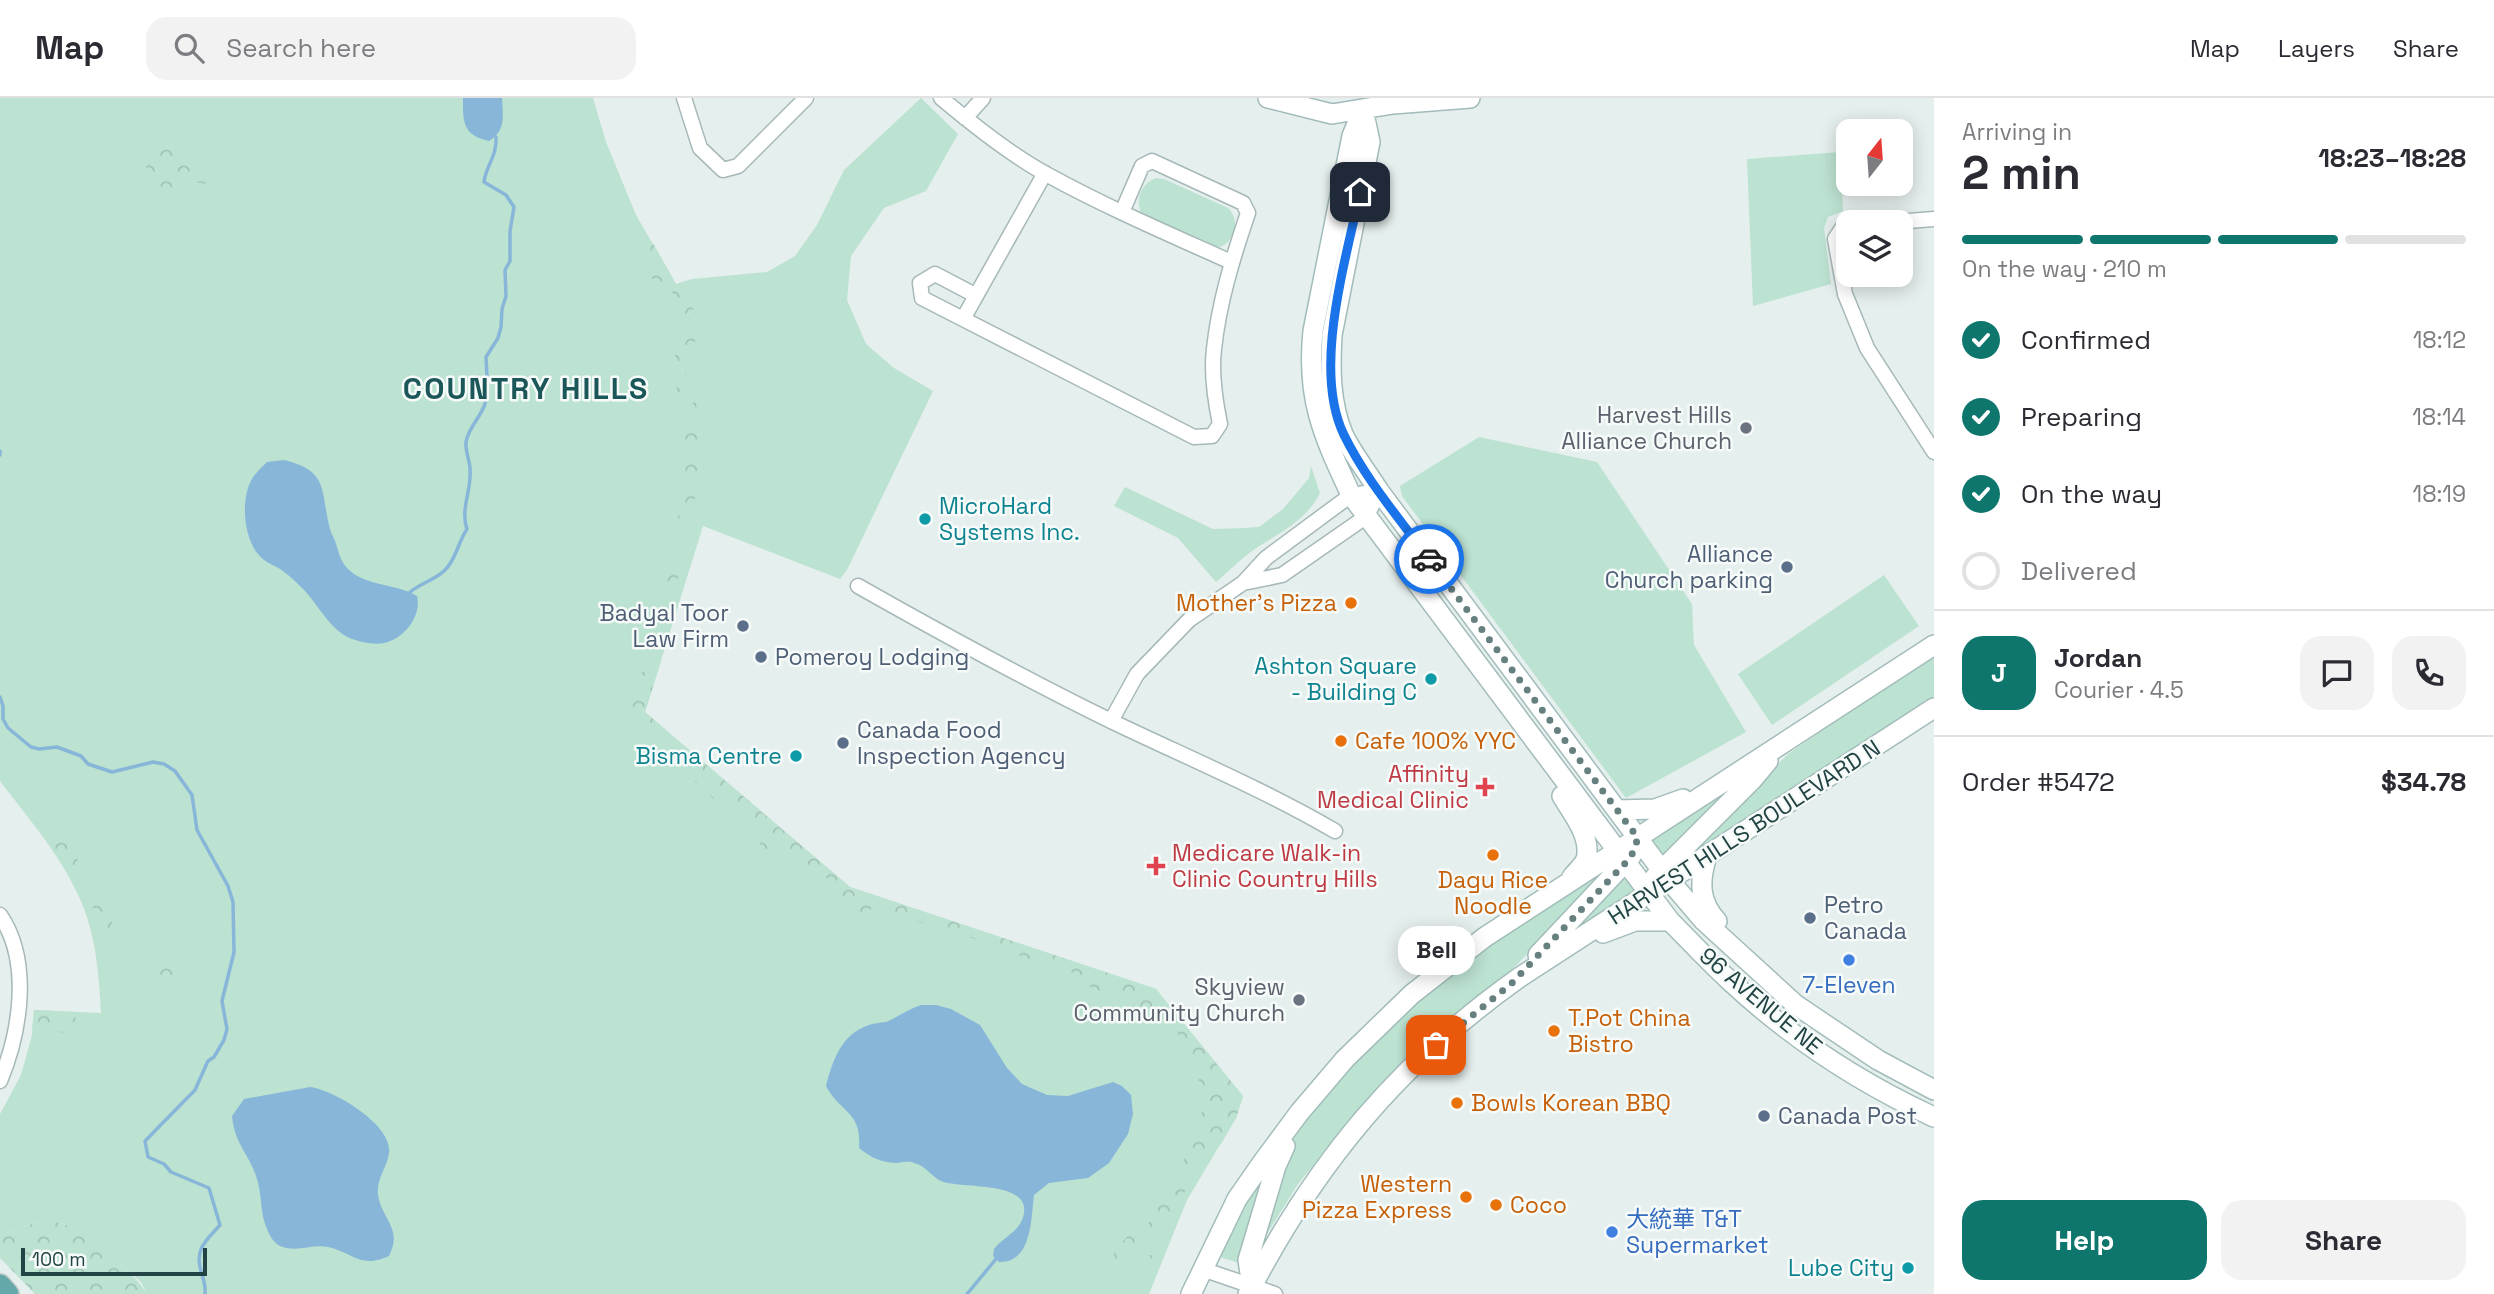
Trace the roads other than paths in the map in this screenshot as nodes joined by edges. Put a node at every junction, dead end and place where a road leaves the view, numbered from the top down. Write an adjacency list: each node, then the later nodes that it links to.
1 (684, 98): 2 (street)
2 (806, 98)
3 (983, 98): 7 (street)
4 (1268, 98): 8 (main road)
5 (1344, 98): 8 (main road)
6 (1470, 98): 8 (main road)
7 (953, 106): 9 (street)
8 (1363, 109): 18 (main road, 96 AVENUE NE); 19 (main road)
9 (1045, 173): 10 (street); 15 (street)
10 (1122, 212): 13 (street); 13 (street)
11 (1934, 219): 12 (street)
12 (1913, 221)
13 (1231, 262): 16 (street)
14 (1844, 287): 17 (street)
15 (975, 295): 16 (street); 16 (street)
16 (963, 319)
17 (1934, 452)
18 (1379, 491): 19 (street); 20 (street); 29 (main road, 96 AVENUE NE)
19 (1352, 495): 20 (main road); 21 (street)
20 (1367, 516): 21 (street); 27 (main road)
21 (1243, 583): 25 (street)
22 (858, 586): 25 (street)
23 (1934, 645): 26 (main road)
24 (1934, 708): 33 (main road, HARVEST HILLS BOULEVARD N)
25 (1111, 720): 30 (street)
26 (1780, 746): 28 (main road); 34 (main road)
27 (1541, 751): 32 (main road, 96 AVENUE NE); 35 (main road)
28 (1723, 783): 29 (main road); 31 (main road)
29 (1617, 810): 31 (main road, 96 AVENUE NE)
30 (1335, 831)
31 (1638, 838): 32 (main road); 34 (main road, 96 AVENUE NE)
32 (1622, 856): 35 (main road); 36 (main road, 96 AVENUE NE); 41 (main road)
33 (1707, 856): 34 (main road, HARVEST HILLS BOULEVARD N); 40 (main road)
34 (1665, 875): 36 (main road); 40 (main road, 96 AVENUE NE)
35 (1568, 883): 44 (main road)
36 (1648, 894): 38 (main road, 96 AVENUE NE); 39 (main road, HARVEST HILLS BOULEVARD N)
37 (0, 915): 42 (street)
38 (1670, 921): 39 (main road); 45 (main road, 96 AVENUE NE)
39 (1556, 954): 41 (main road, HARVEST HILLS BOULEVARD N)
40 (1755, 969): 43 (main road, 96 AVENUE NE)
41 (1511, 984): 48 (main road, HARVEST HILLS BOULEVARD N)
42 (0, 1081)
43 (1934, 1090)
44 (1299, 1113): 46 (main road); 48 (main road)
45 (1934, 1119)
46 (1202, 1269): 48 (street); 50 (main road)
47 (0, 1285): 49 (main road)
48 (1250, 1290): 51 (street)
49 (8, 1294)
50 (1191, 1294)
51 (1275, 1294)

